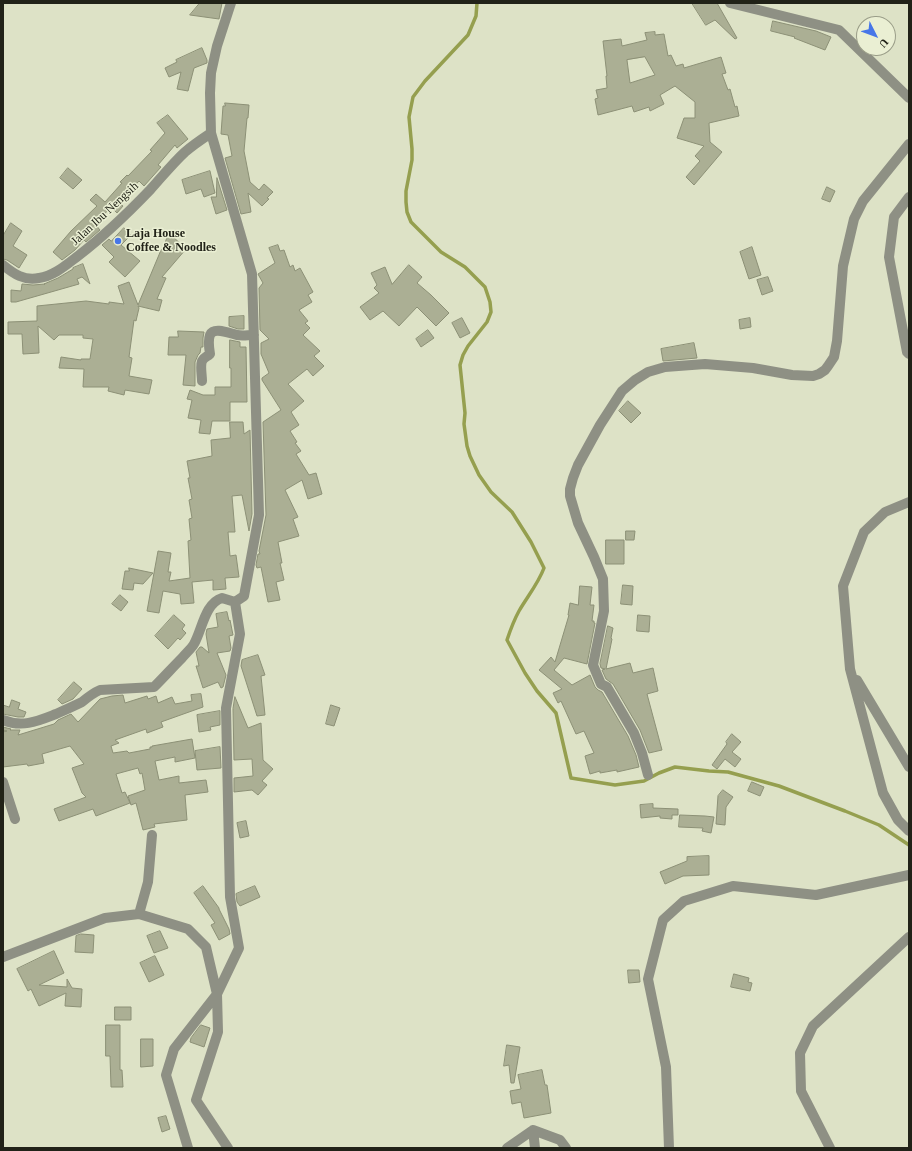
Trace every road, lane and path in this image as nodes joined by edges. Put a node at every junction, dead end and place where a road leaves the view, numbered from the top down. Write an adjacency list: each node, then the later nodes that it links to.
1 (231, 3): 4 (street)
2 (730, 3): 3 (street)
3 (909, 98)
4 (211, 133): 7 (street, Jalan Ibu Nengsih); 8 (street)
5 (909, 144): 16 (street)
6 (909, 197): 9 (street)
7 (3, 265)
8 (254, 335): 10 (street); 12 (street)
9 (909, 354)
10 (202, 381)
11 (909, 502): 13 (street)
12 (235, 602): 14 (street); 25 (street)
13 (850, 669): 15 (street); 19 (street)
14 (3, 720)
15 (909, 767)
16 (648, 775)
17 (3, 782): 18 (street)
18 (15, 819)
19 (909, 831)
20 (152, 835): 22 (street)
21 (909, 875): 32 (street)
22 (138, 914): 24 (street); 25 (street)
23 (909, 937): 33 (street)
24 (3, 957)
25 (217, 994): 27 (street); 28 (street)
26 (533, 1130): 29 (street); 30 (street); 31 (street)
27 (188, 1148)
28 (228, 1148)
29 (507, 1148)
30 (535, 1148)
31 (566, 1148)
32 (669, 1148)
33 (830, 1148)

